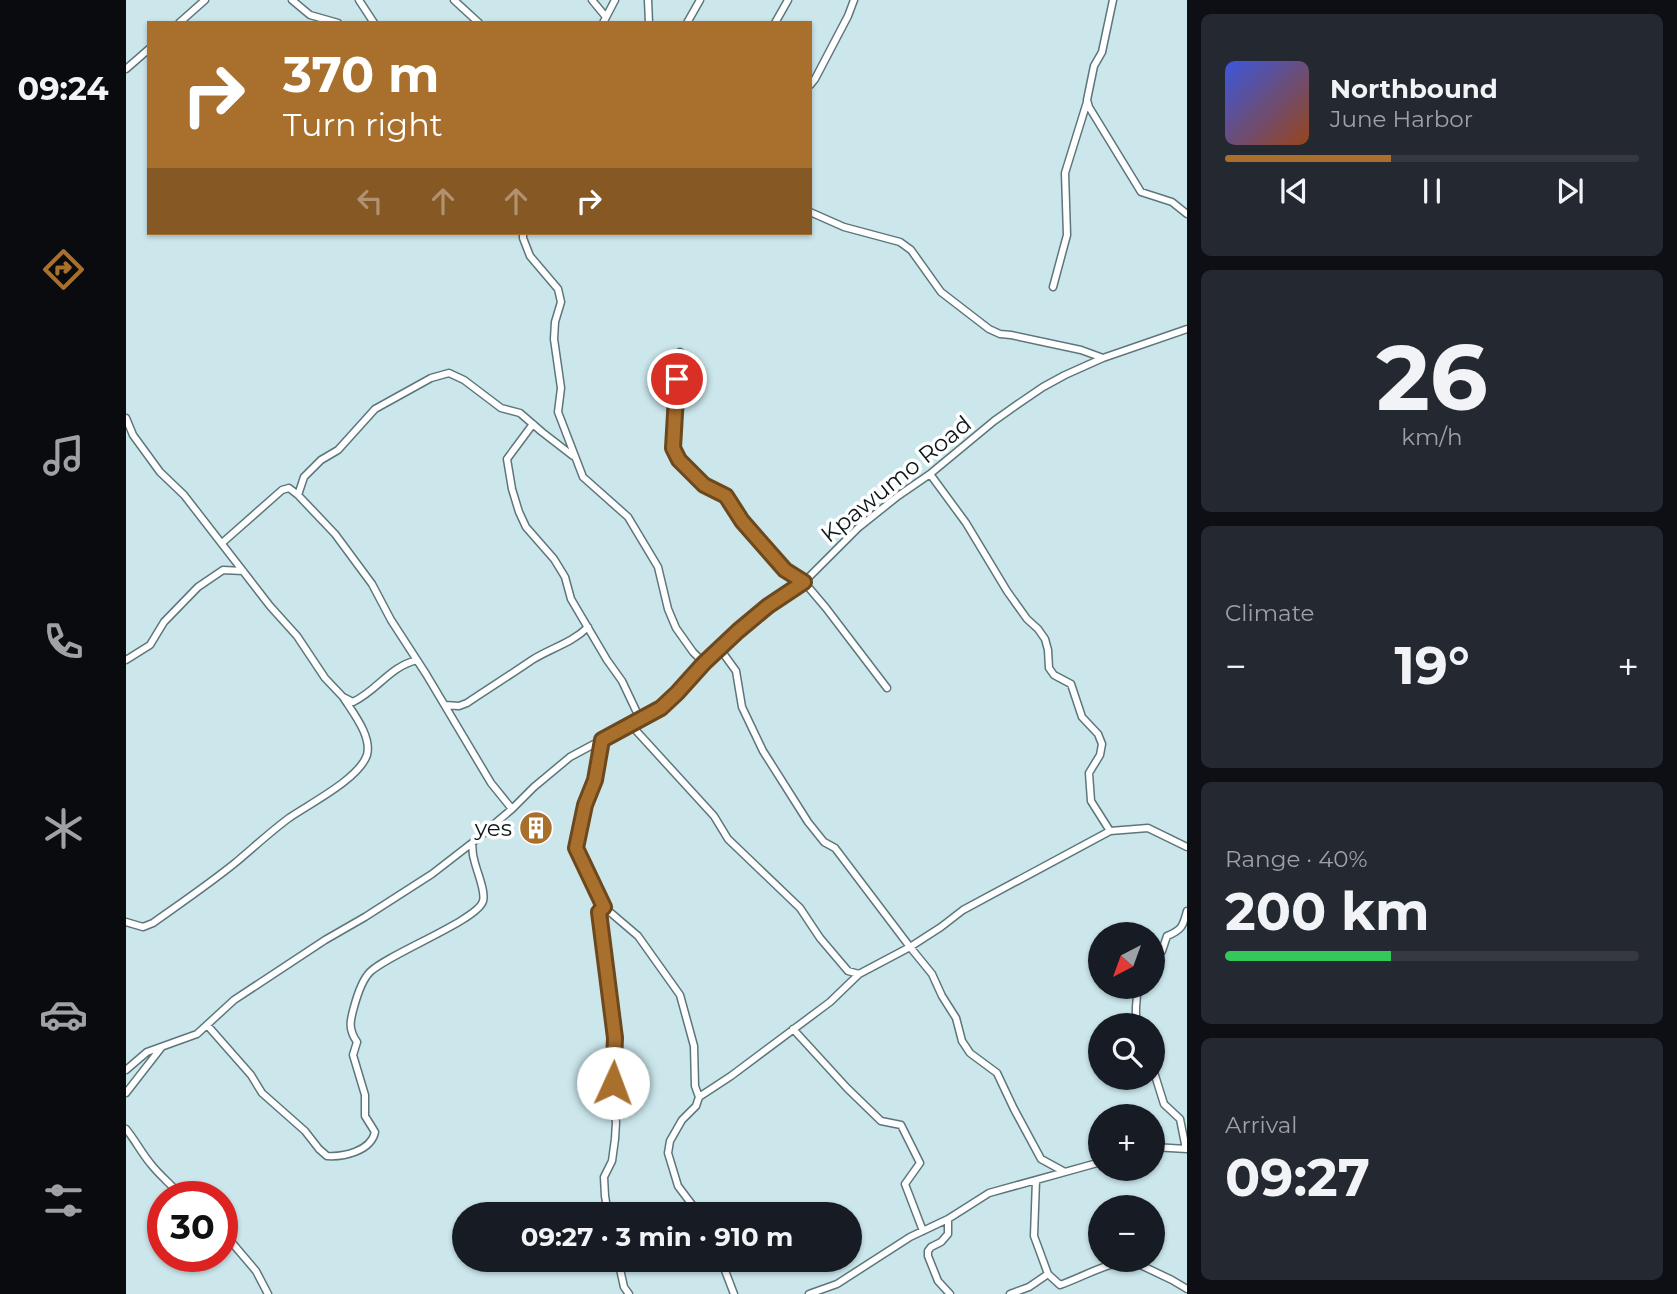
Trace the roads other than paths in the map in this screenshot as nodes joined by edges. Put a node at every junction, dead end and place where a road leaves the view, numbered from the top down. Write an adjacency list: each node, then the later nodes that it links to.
1 (205, 0): 13 (street)
2 (292, 0): 14 (street)
3 (359, 0): 15 (street)
4 (454, 0): 16 (street)
5 (592, 0): 12 (street)
6 (615, 0): 12 (street)
7 (648, 0): 17 (street)
8 (700, 0): 18 (street)
9 (788, 0): 19 (street)
10 (855, 0): 22 (street)
11 (1113, 0): 23 (street)
12 (605, 20)
13 (181, 21)
14 (331, 21)
15 (373, 21)
16 (477, 21)
17 (649, 21)
18 (688, 21)
19 (776, 21)
20 (147, 51): 21 (street)
21 (126, 69)
22 (812, 83)
23 (1087, 100): 25 (street); 27 (street)
24 (812, 213): 30 (street)
25 (1187, 214)
26 (524, 235): 33 (street)
27 (1053, 287)
28 (1187, 329): 30 (street, Kpawumo Road)
29 (680, 352): 38 (street)
30 (1103, 358): 34 (street, Kpawumo Road)
31 (126, 418): 36 (street)
32 (533, 424): 33 (street); 35 (street); 39 (street)
33 (575, 457): 43 (street)
34 (930, 474): 38 (street, Kpawumo Road); 51 (street)
35 (298, 495): 36 (street); 42 (street)
36 (222, 543): 37 (street)
37 (243, 571): 41 (street); 45 (street)
38 (804, 582): 40 (street, Kpawumo Road); 44 (street)
39 (588, 627): 46 (street); 47 (street)
40 (720, 649): 43 (street, Kpawumo Road); 58 (street)
41 (126, 660)
42 (417, 660): 45 (street); 46 (street)
43 (704, 663): 47 (street, Kpawumo Road)
44 (887, 688)
45 (343, 697): 56 (street)
46 (444, 705): 50 (street)
47 (640, 719): 48 (street, Kpawumo Road)
48 (630, 724): 49 (street, Kpawumo Road); 59 (street)
49 (602, 740): 50 (street, Kpawumo Road); 54 (street)
50 (512, 809): 52 (street, Kpawumo Road)
51 (1110, 831): 53 (street); 58 (street)
52 (472, 843): 60 (street, Kpawumo Road); 60 (street)
53 (1187, 847)
54 (604, 907): 66 (street); 74 (street)
55 (1187, 911): 57 (street)
56 (126, 922)
57 (1166, 939)
58 (910, 947): 59 (street); 71 (street)
59 (859, 974): 61 (street)
60 (207, 1025): 62 (street, Kpawumo Road)
61 (793, 1029): 66 (street); 77 (street)
62 (163, 1047): 63 (street, Kpawumo Road); 65 (street)
63 (126, 1070)
64 (1160, 1090): 69 (street)
65 (126, 1093)
66 (699, 1097): 75 (street)
67 (126, 1129): 73 (street)
68 (1165, 1148): 69 (street)
69 (1187, 1149)
70 (1088, 1165): 71 (street)
71 (1063, 1171): 72 (street)
72 (1035, 1180): 76 (street); 83 (street)
73 (166, 1181)
74 (606, 1202)
75 (690, 1202)
76 (948, 1219): 77 (street); 89 (street)
77 (923, 1231): 88 (street)
78 (238, 1250): 85 (street)
79 (621, 1272): 86 (street)
80 (725, 1272): 87 (street)
81 (1093, 1272): 83 (street)
82 (1155, 1272): 84 (street)
83 (1048, 1274): 90 (street)
84 (1187, 1289)
85 (268, 1294)
86 (629, 1294)
87 (733, 1294)
88 (809, 1294)
89 (950, 1294)
90 (1010, 1294)

